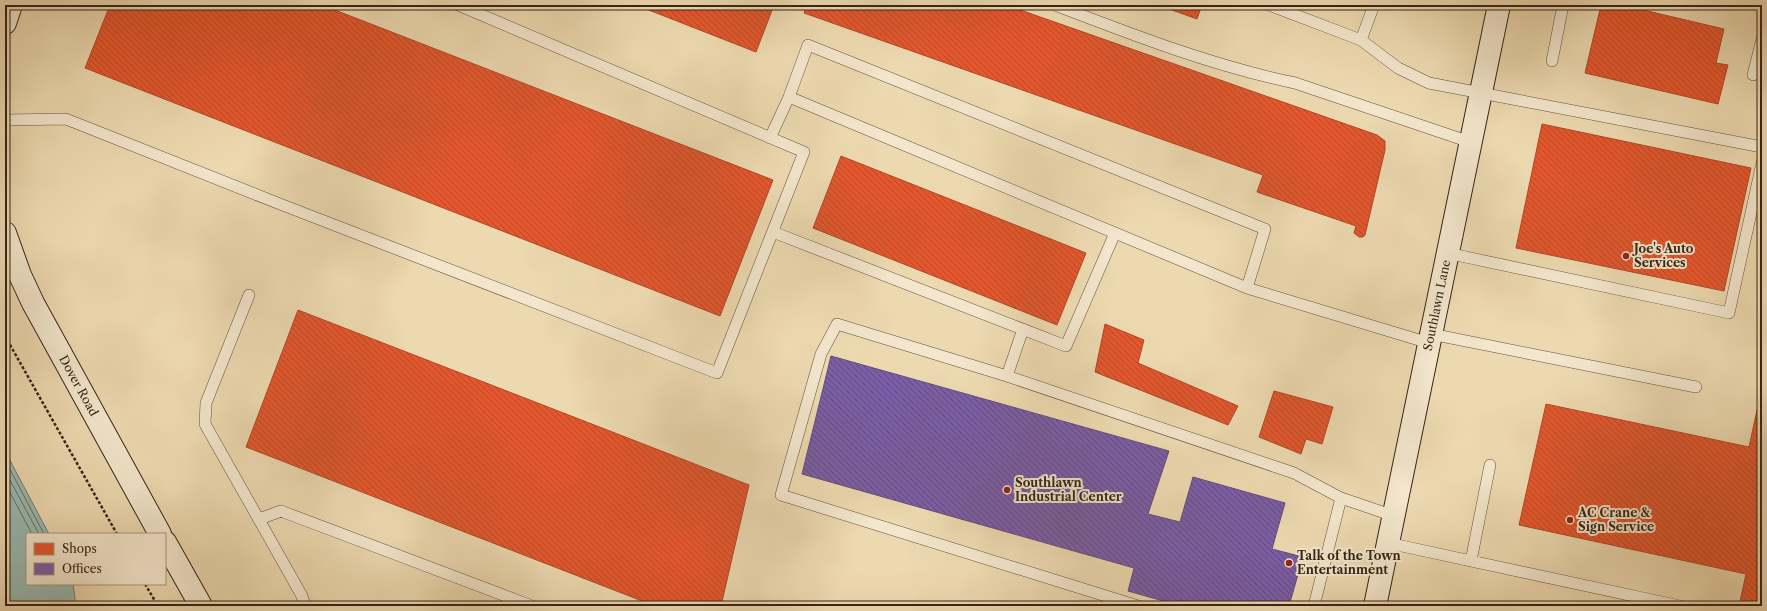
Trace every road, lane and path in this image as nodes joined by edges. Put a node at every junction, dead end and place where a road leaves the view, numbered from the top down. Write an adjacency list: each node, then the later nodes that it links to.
1 (11, 5): 8 (street)
2 (458, 5): 16 (lane)
3 (1055, 5): 17 (lane)
4 (1269, 5): 10 (lane)
5 (1374, 5): 10 (lane)
6 (1499, 5): 13 (street, Southlawn Lane)
7 (1563, 5): 11 (lane)
8 (5, 23)
9 (1762, 39): 12 (lane)
10 (1361, 40): 13 (lane)
11 (1552, 61)
12 (1753, 75)
13 (1480, 94): 17 (street, Southlawn Lane); 18 (lane)
14 (789, 97): 16 (lane); 22 (lane); 24 (lane)
15 (5, 120): 20 (lane)
16 (770, 138): 20 (lane)
17 (1470, 142): 23 (street, Southlawn Lane)
18 (1762, 147)
19 (1762, 163): 23 (lane)
20 (773, 232): 26 (lane)
21 (5, 233): 36 (street, Dover Road)
22 (1115, 233): 24 (lane); 26 (lane)
23 (1447, 253): 28 (street, Southlawn Lane)
24 (1247, 288): 28 (lane)
25 (249, 295): 34 (lane)
26 (1023, 329): 29 (lane)
27 (5, 336): 35 (path)
28 (1430, 339): 30 (lane); 33 (street, Southlawn Lane)
29 (1007, 376): 32 (lane); 45 (lane)
30 (1696, 387)
31 (1490, 465): 39 (lane)
32 (1341, 498): 33 (lane); 46 (lane)
33 (1394, 516): 37 (street, Southlawn Lane)
34 (259, 519): 43 (lane); 44 (lane)
35 (116, 533)
36 (159, 533)
37 (1388, 543): 39 (lane); 47 (street, Southlawn Lane)
38 (166, 544): 42 (street)
39 (1471, 561): 48 (lane)
40 (146, 585): 41 (path)
41 (158, 606)
42 (201, 606)
43 (305, 606)
44 (532, 606)
45 (1138, 606)
46 (1314, 606)
47 (1375, 606)
48 (1680, 606)

